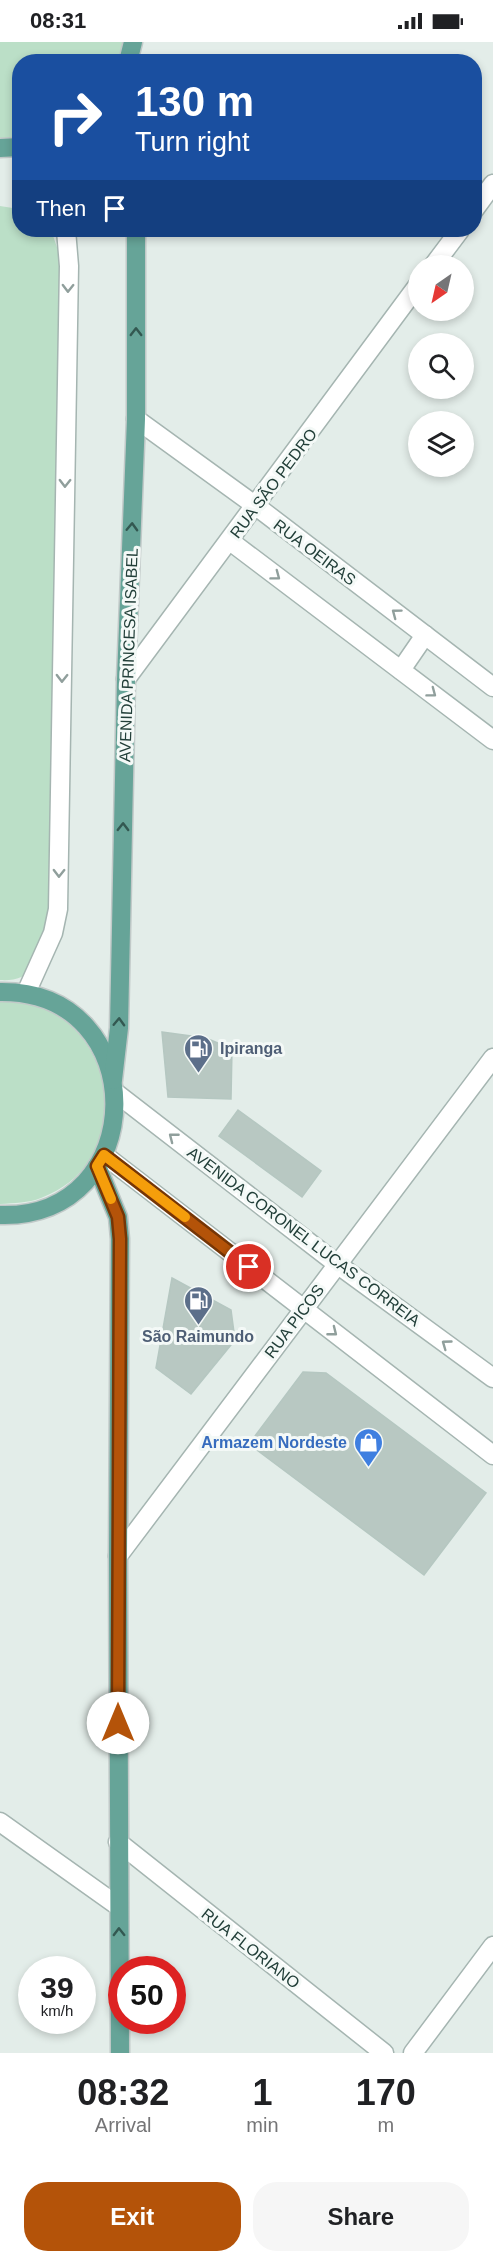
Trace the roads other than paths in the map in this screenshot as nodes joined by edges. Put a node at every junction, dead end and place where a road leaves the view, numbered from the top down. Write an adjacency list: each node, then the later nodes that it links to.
1 (493, 184): 2 (street)
2 (482, 199)
3 (67, 237): 17 (street, one-way to 17)
4 (136, 237): 8 (main road, AVENIDA PRINCESA ISABEL, one-way to 4)
5 (455, 237): 6 (street)
6 (441, 255)
7 (408, 299): 9 (street, RUA SÃO PEDRO)
8 (136, 419): 9 (street, RUA OEIRAS); 13 (main road, AVENIDA PRINCESA ISABEL, one-way to 8)
9 (256, 506): 10 (street, RUA SÃO PEDRO); 11 (street, RUA OEIRAS, one-way to 9)
10 (230, 541): 12 (street, one-way to 12); 13 (street, RUA SÃO PEDRO)
11 (425, 635): 12 (street); 14 (street, RUA OEIRAS)
12 (401, 670): 15 (street, one-way to 15)
13 (126, 679): 19 (main road, AVENIDA PRINCESA ISABEL, one-way to 13)
14 (493, 687)
15 (493, 740)
16 (0, 992): 17 (main road, AVENIDA PRINCESA ISABEL)
17 (26, 993): 19 (main road, AVENIDA PRINCESA ISABEL)
18 (493, 1058): 22 (street, RUA PICOS)
19 (114, 1086): 20 (main road, AVENIDA PRINCESA ISABEL); 22 (street, AVENIDA CORONEL LUCAS CORREIA, one-way to 19)
20 (100, 1161): 21 (main road); 23 (street); 26 (main road)
21 (0, 1215)
22 (337, 1264): 23 (street, RUA PICOS); 24 (street, AVENIDA CORONEL LUCAS CORREIA, one-way to 22)
23 (303, 1309): 25 (street, one-way to 25); 26 (street, RUA PICOS)
24 (493, 1378)
25 (493, 1455)
26 (118, 1556): 28 (main road)
27 (0, 1822): 29 (street)
28 (118, 1842): 29 (main road); 32 (street, RUA FLORIANO)
29 (118, 1906): 31 (main road, one-way to 29)
30 (493, 1946): 33 (street)
31 (120, 2053)
32 (384, 2053)
33 (413, 2053)

